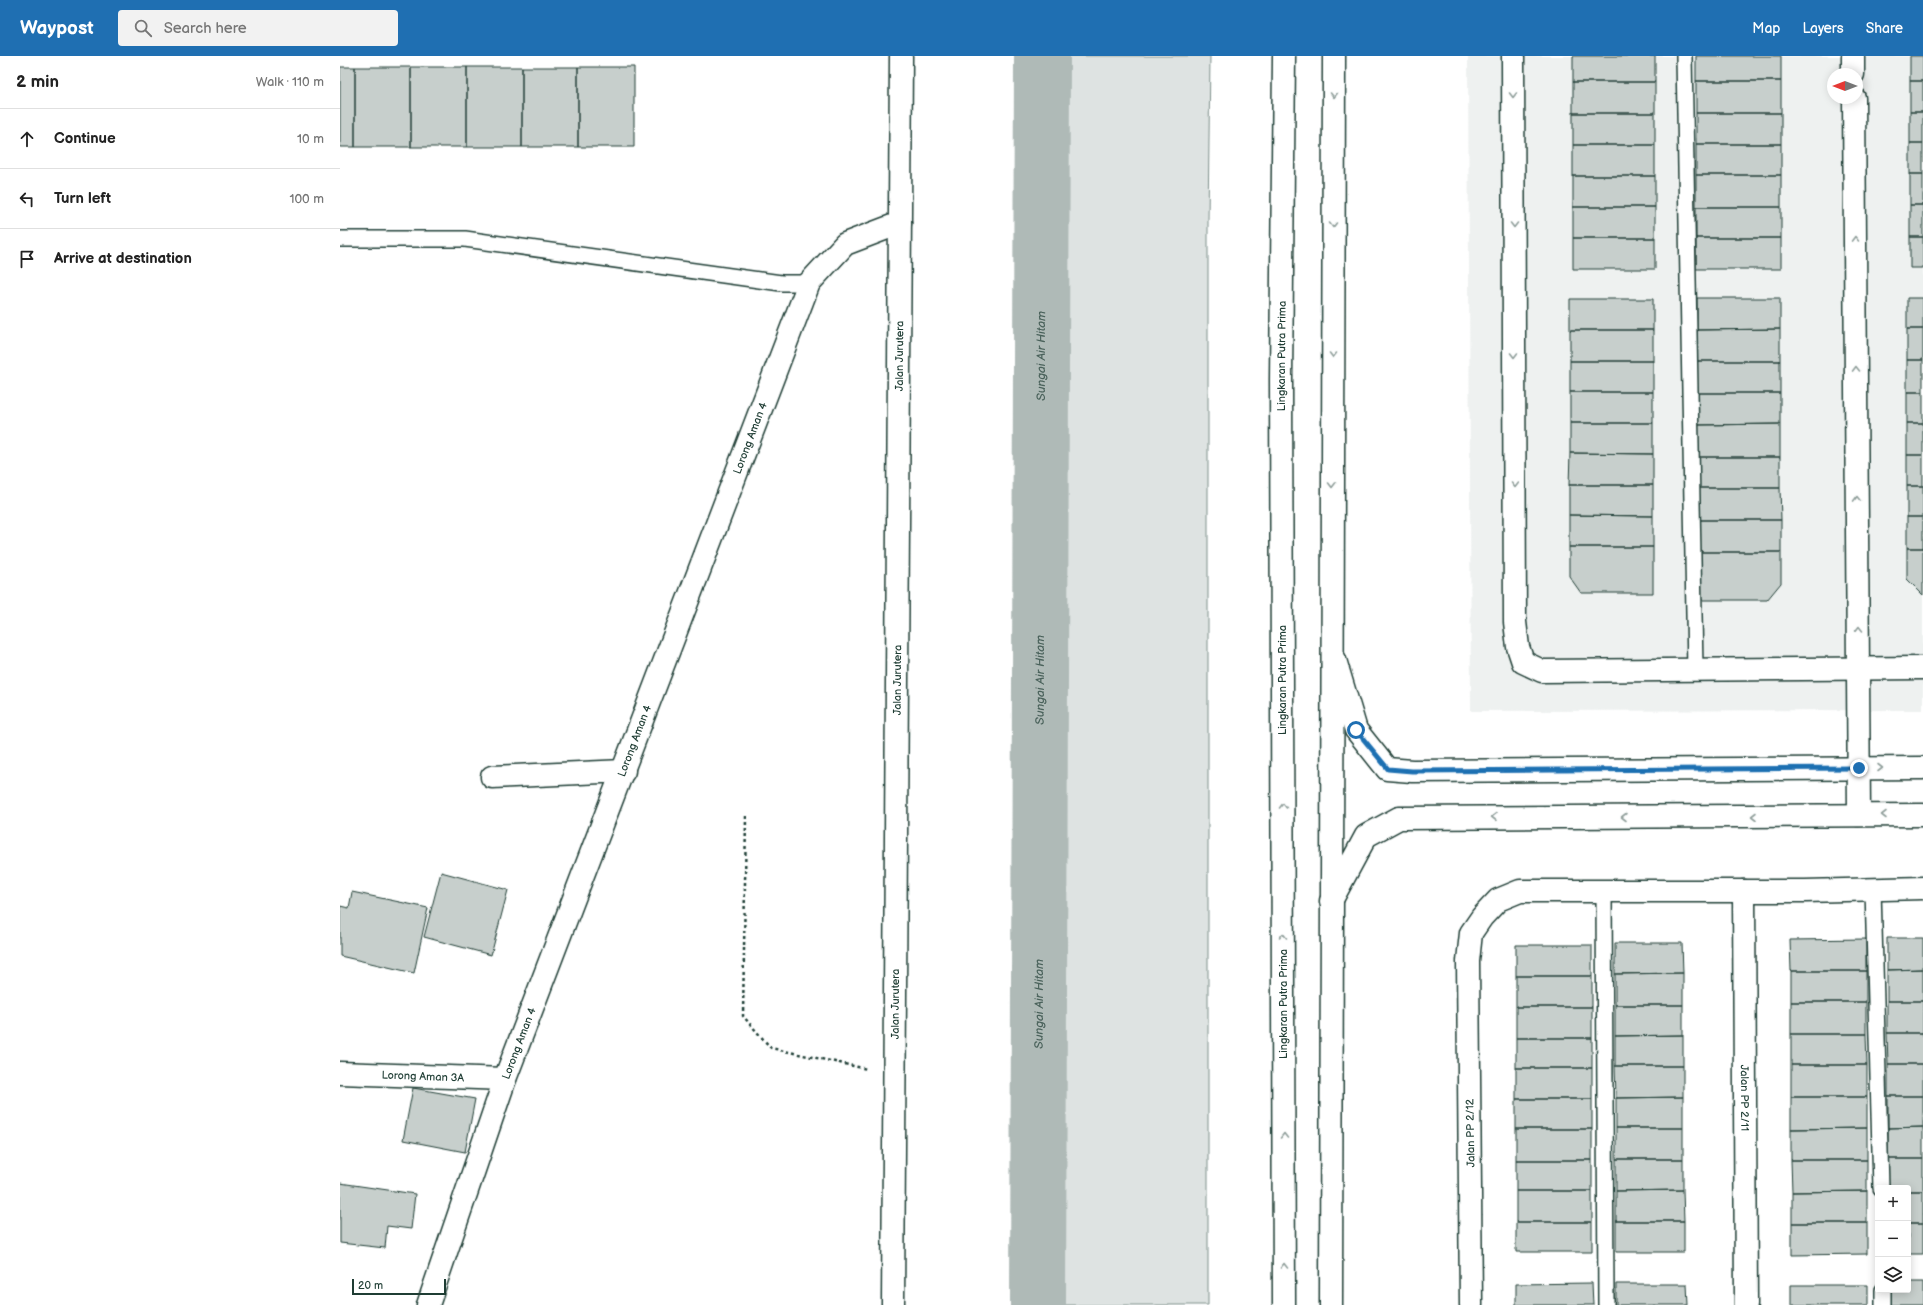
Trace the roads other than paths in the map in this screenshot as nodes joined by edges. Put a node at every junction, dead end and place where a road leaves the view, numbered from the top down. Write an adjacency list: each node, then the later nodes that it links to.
1 (901, 56): 9 (street, Jalan Jurutera)
2 (1284, 56): 33 (street, Lingkaran Putra Prima, one-way to 2)
3 (1334, 56): 12 (street, one-way to 12)
4 (1513, 56): 15 (street, one-way to 15)
5 (1684, 56): 15 (lane)
6 (1853, 56): 7 (street)
7 (1853, 68)
8 (1854, 104): 13 (street, one-way to 8)
9 (900, 223): 11 (street, Lorong Aman 4); 32 (street, Jalan Jurutera)
10 (340, 240): 11 (lane)
11 (809, 283): 18 (street, Lorong Aman 4)
12 (1332, 650): 16 (street); 26 (street)
13 (1859, 668): 14 (street); 15 (street); 16 (street)
14 (1923, 668)
15 (1695, 669)
16 (1859, 768): 17 (street, one-way to 17); 20 (street)
17 (1923, 768)
18 (624, 771): 19 (street); 28 (street, Lorong Aman 4)
19 (492, 777)
20 (1859, 815): 21 (street, one-way to 20); 26 (street, one-way to 26)
21 (1923, 815)
22 (1923, 888): 23 (street, Jalan PP 2/12)
23 (1873, 889): 25 (street, Jalan PP 2/12); 29 (lane)
24 (1604, 891): 25 (street, Jalan PP 2/12); 35 (street, Jalan PP 2/12); 36 (lane)
25 (1744, 891): 37 (street, Jalan PP 2/11)
26 (1331, 900): 34 (street)
27 (340, 1073): 28 (street, Lorong Aman 3A)
28 (505, 1079): 31 (street, Lorong Aman 4)
29 (1881, 1185)
30 (1883, 1293): 38 (lane)
31 (428, 1305)
32 (893, 1305)
33 (1284, 1305)
34 (1331, 1305)
35 (1472, 1305)
36 (1606, 1305)
37 (1746, 1305)
38 (1883, 1305)

